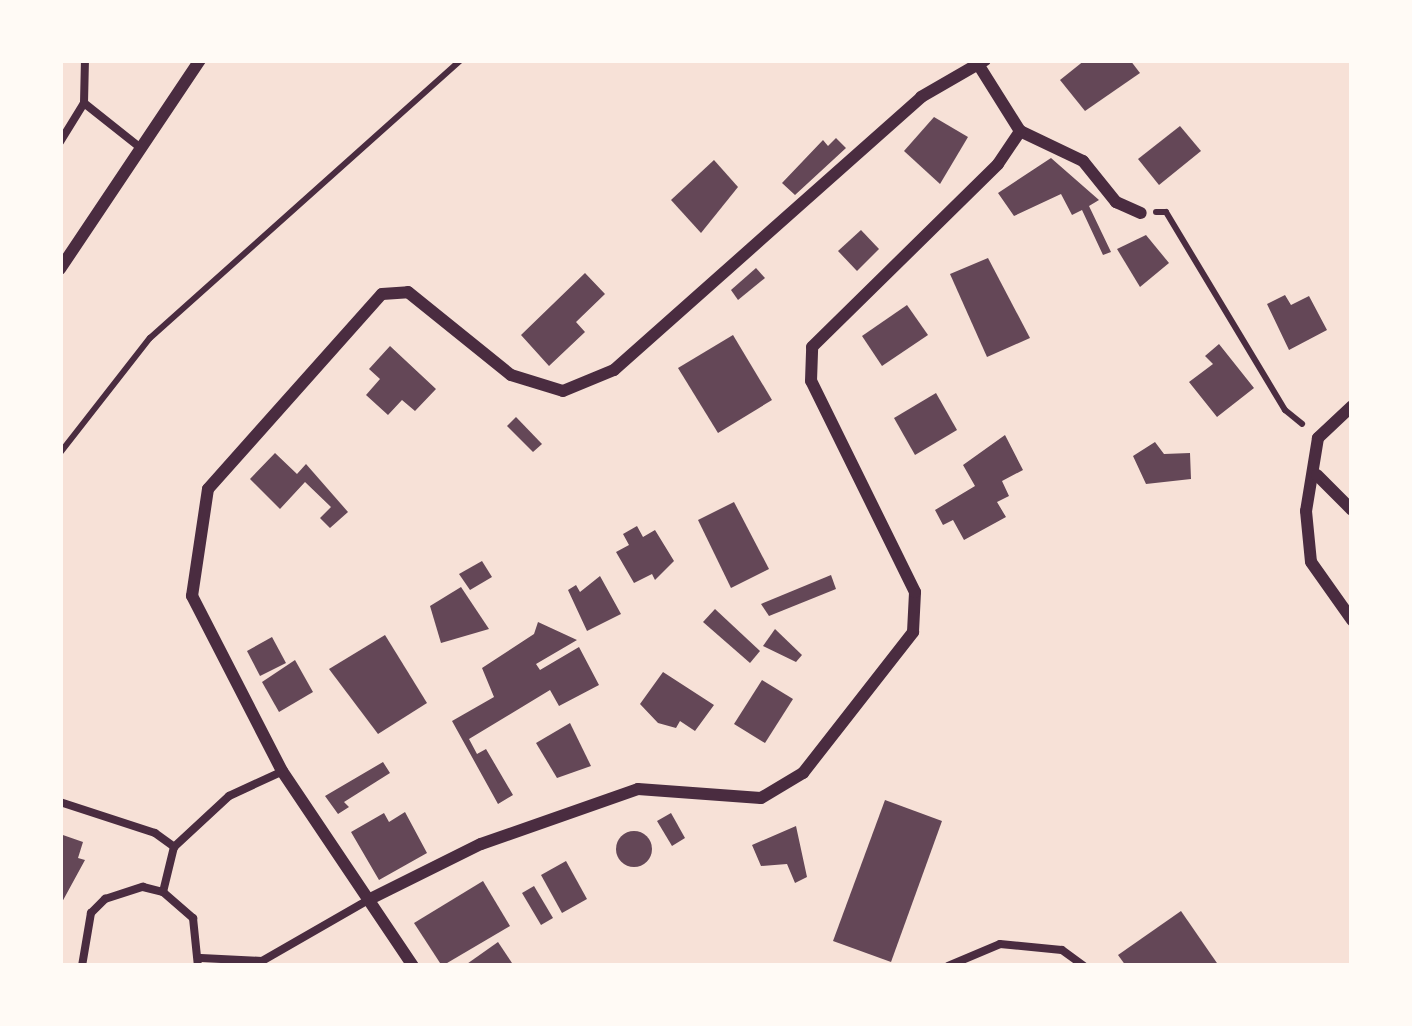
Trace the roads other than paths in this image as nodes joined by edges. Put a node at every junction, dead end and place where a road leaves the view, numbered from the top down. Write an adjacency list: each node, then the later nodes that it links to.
1 (85, 60): 4 (lane)
2 (200, 60): 7 (street)
3 (982, 62): 5 (street); 14 (street)
4 (85, 103): 6 (lane); 7 (lane)
5 (1020, 131): 8 (street); 18 (street)
6 (60, 142)
7 (139, 146): 9 (street)
8 (1141, 213)
9 (60, 269)
10 (1352, 406): 11 (street)
11 (1316, 475): 12 (street); 13 (street)
12 (1352, 510)
13 (1352, 620)
14 (282, 771): 16 (lane); 18 (street)
15 (60, 802): 16 (lane)
16 (174, 848): 17 (lane)
17 (163, 892): 19 (lane); 21 (lane)
18 (368, 900): 20 (lane); 22 (street)
19 (200, 962): 20 (lane)
20 (261, 963)
21 (82, 966)
22 (413, 966)
23 (948, 966): 24 (lane)
24 (1084, 966)

